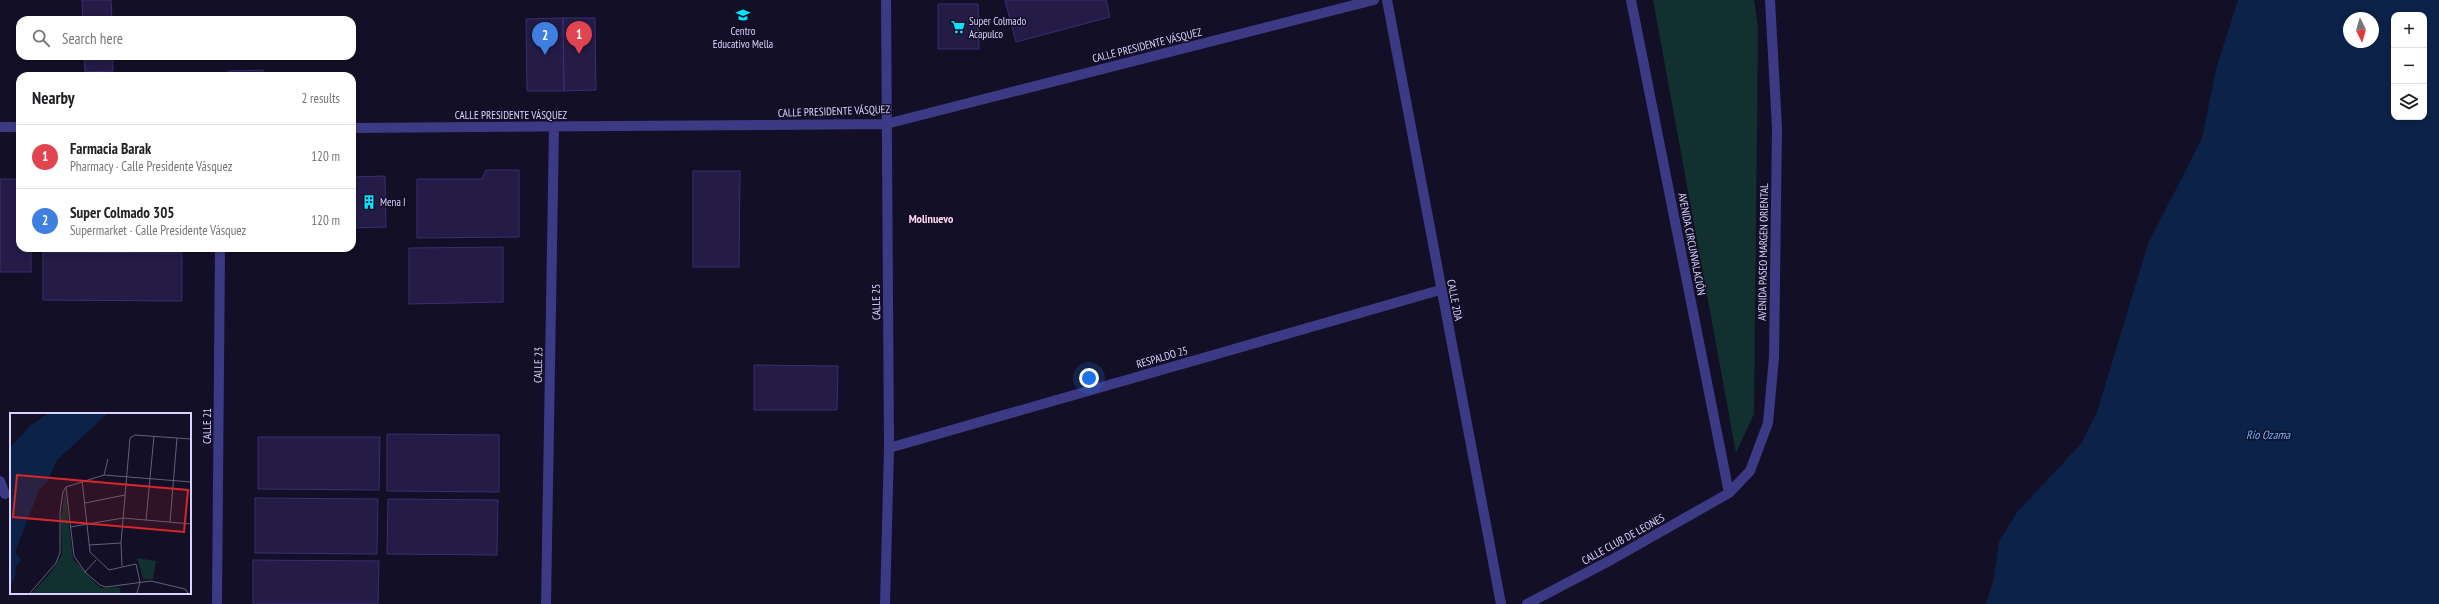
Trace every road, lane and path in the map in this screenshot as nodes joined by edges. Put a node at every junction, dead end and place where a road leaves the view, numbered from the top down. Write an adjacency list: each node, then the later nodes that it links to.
1 (886, 0): 6 (street, CALLE 25)
2 (1374, 0): 6 (street, CALLE PRESIDENTE VÁSQUEZ)
3 (1387, 0): 12 (street, CALLE 2DA)
4 (1631, 0): 15 (street, AVENIDA CIRCUNVALACIÓN)
5 (1770, 0): 15 (street, AVENIDA PASEO MARGEN ORIENTAL)
6 (886, 124): 9 (street, CALLE PRESIDENTE VÁSQUEZ); 13 (street, CALLE 25)
7 (0, 127): 8 (street)
8 (16, 127)
9 (554, 127): 10 (street, CALLE PRESIDENTE VÁSQUEZ); 18 (street, CALLE 23)
10 (356, 128)
11 (220, 252): 17 (street, CALLE 21)
12 (1440, 290): 13 (street, RESPALDO 25); 20 (street, CALLE 2DA)
13 (889, 448): 19 (street, CALLE 25)
14 (0, 481): 16 (street)
15 (1729, 493): 21 (street, CALLE CLUB DE LEONES)
16 (5, 494)
17 (217, 604)
18 (546, 604)
19 (885, 604)
20 (1501, 604)
21 (1527, 604)

